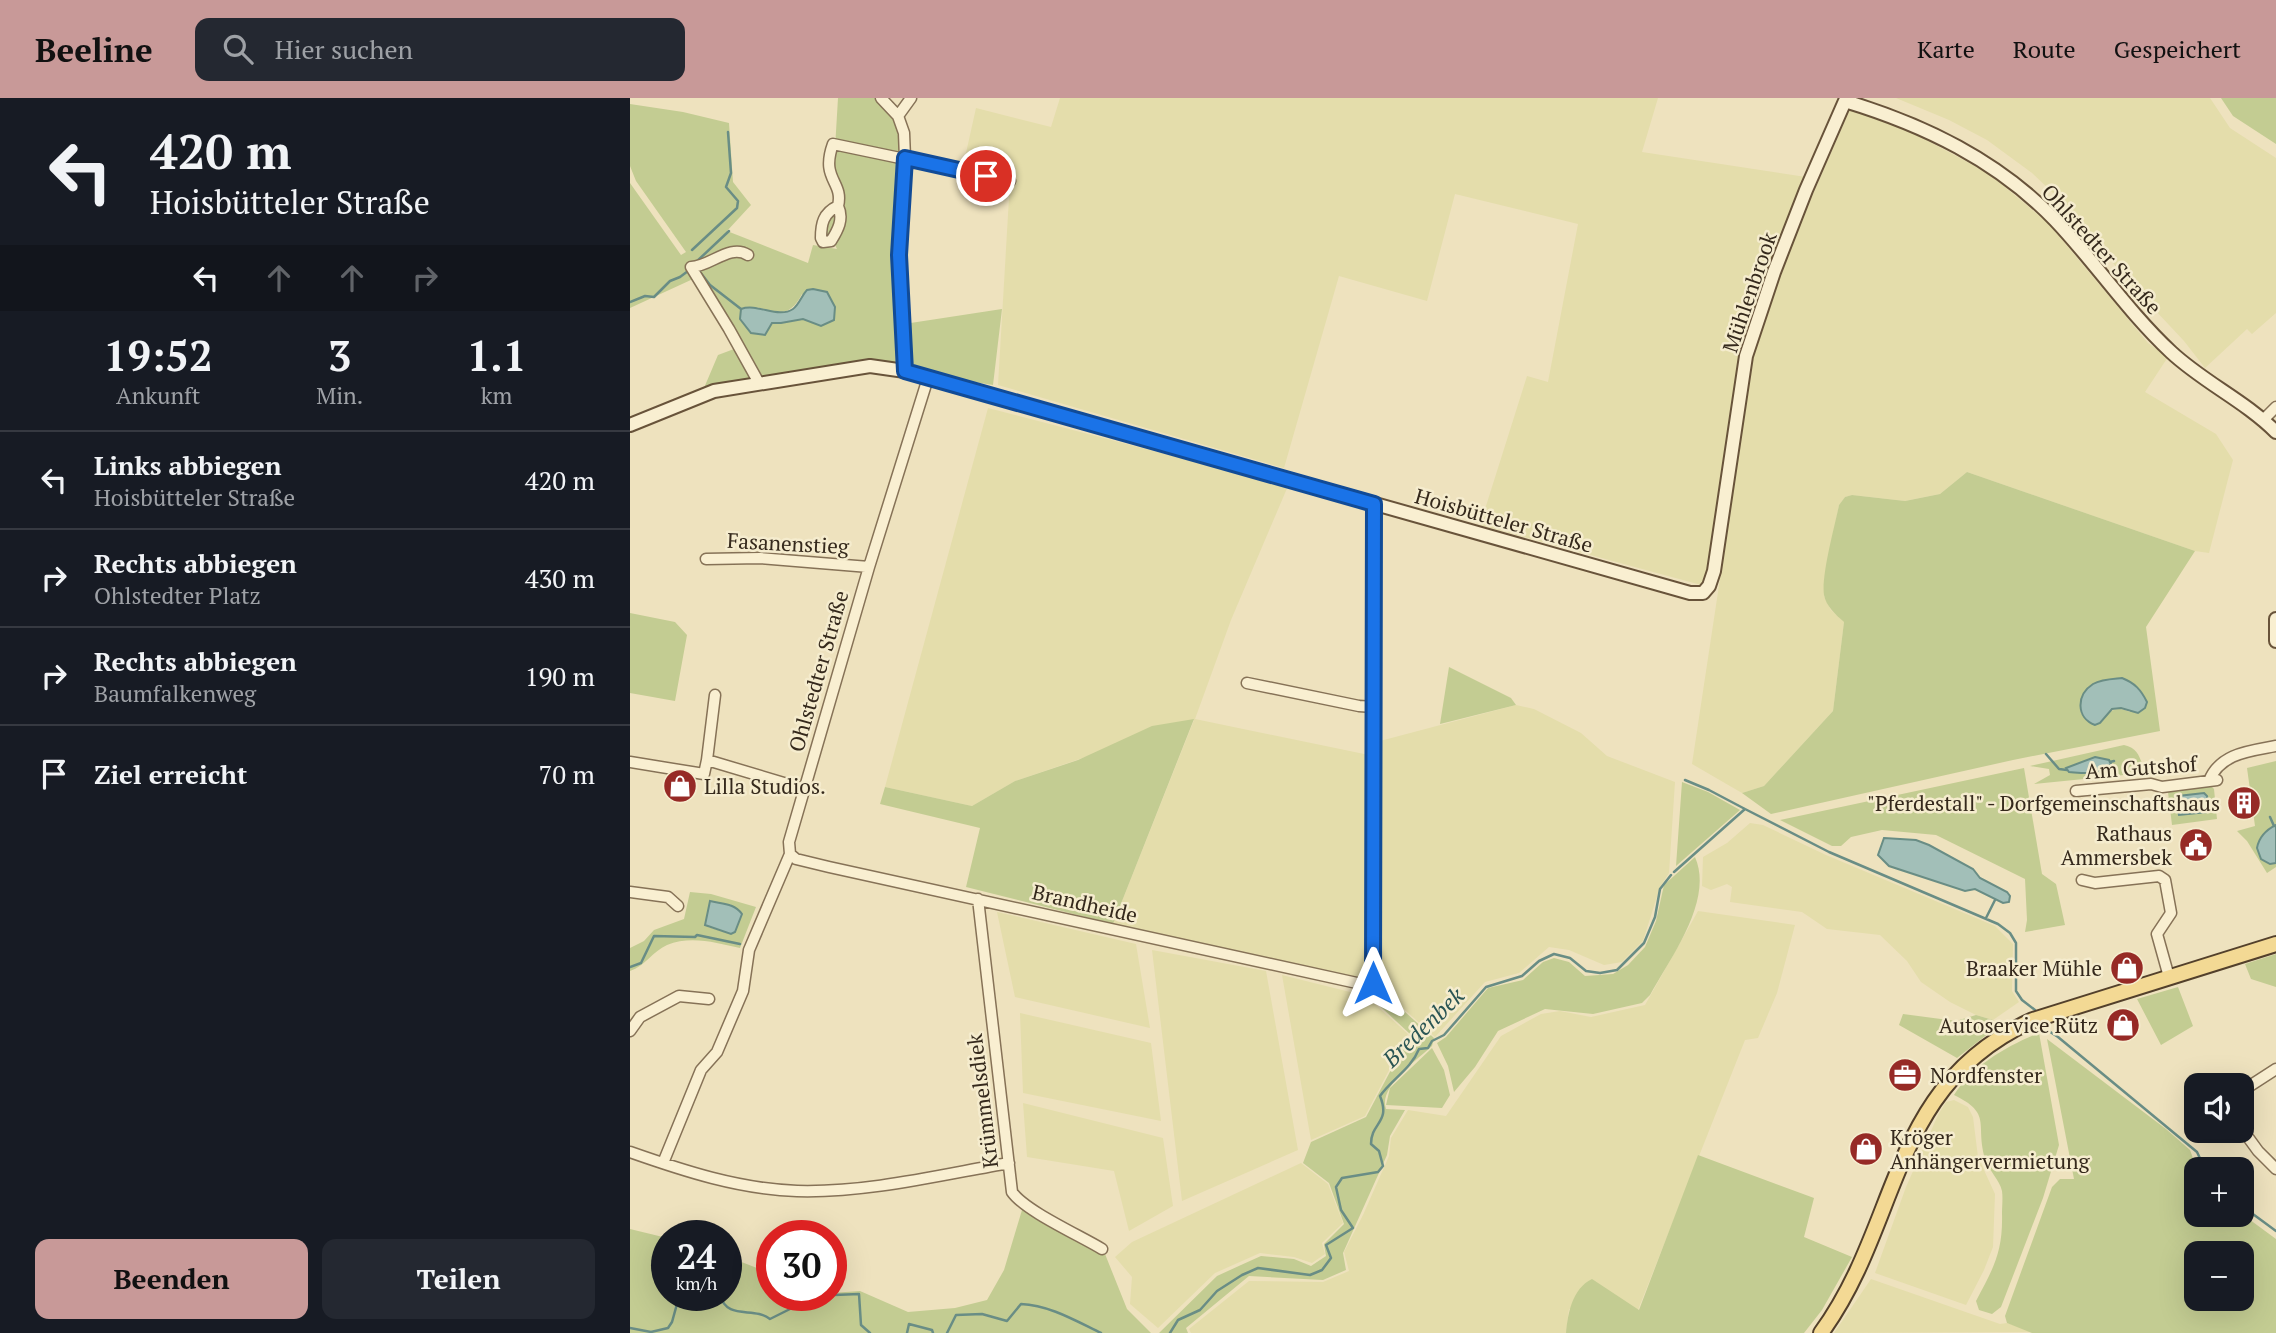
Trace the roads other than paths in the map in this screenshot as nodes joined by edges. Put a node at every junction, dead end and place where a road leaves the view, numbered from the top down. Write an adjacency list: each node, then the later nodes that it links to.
1 (881, 98): 4 (street)
2 (911, 98): 4 (street)
3 (1846, 99): 13 (street, Ohlstedter Straße); 19 (street, Mühlenbrook)
4 (898, 116): 5 (street)
5 (905, 158): 6 (street); 7 (street); 9 (street)
6 (1010, 181)
7 (838, 206)
8 (748, 254): 11 (street)
9 (905, 371): 10 (street, Hoisbütteler Straße); 11 (street, Hoisbütteler Straße)
10 (928, 378): 16 (street, Hoisbütteler Straße); 18 (street, Ohlstedter Straße)
11 (759, 383): 14 (street, Hoisbütteler Straße)
12 (2276, 407): 13 (street)
13 (2263, 420): 15 (street, Ohlstedter Straße)
14 (630, 425)
15 (2276, 432)
16 (1374, 504): 19 (street, Hoisbütteler Straße); 24 (street)
17 (706, 559): 18 (street, Fasanenstieg)
18 (869, 567): 28 (street, Ohlstedter Straße)
19 (1706, 590)
20 (2276, 619): 21 (street)
21 (2276, 641)
22 (1247, 683): 24 (street)
23 (715, 695): 26 (street)
24 (1374, 707): 33 (street, Brandheide)
25 (2276, 746): 29 (street, Am Gutshof)
26 (707, 760): 27 (street); 28 (street)
27 (630, 762)
28 (804, 789): 30 (street, Ohlstedter Straße)
29 (2076, 792)
30 (790, 854): 33 (street, Brandheide); 43 (street, Ohlstedter Straße)
31 (2082, 880): 36 (street)
32 (630, 892): 34 (street)
33 (978, 898): 44 (street, Krümmelsdiek)
34 (678, 906)
35 (2276, 944): 36 (main road)
36 (2169, 977): 47 (main road)
37 (709, 999): 38 (street)
38 (630, 1031)
39 (2276, 1069): 40 (street)
40 (2254, 1083)
41 (2252, 1143): 45 (street)
42 (630, 1153): 43 (street)
43 (663, 1163): 44 (street)
44 (1009, 1163): 46 (street, Krümmelsdiek)
45 (2276, 1169)
46 (1102, 1249)
47 (1821, 1333)

